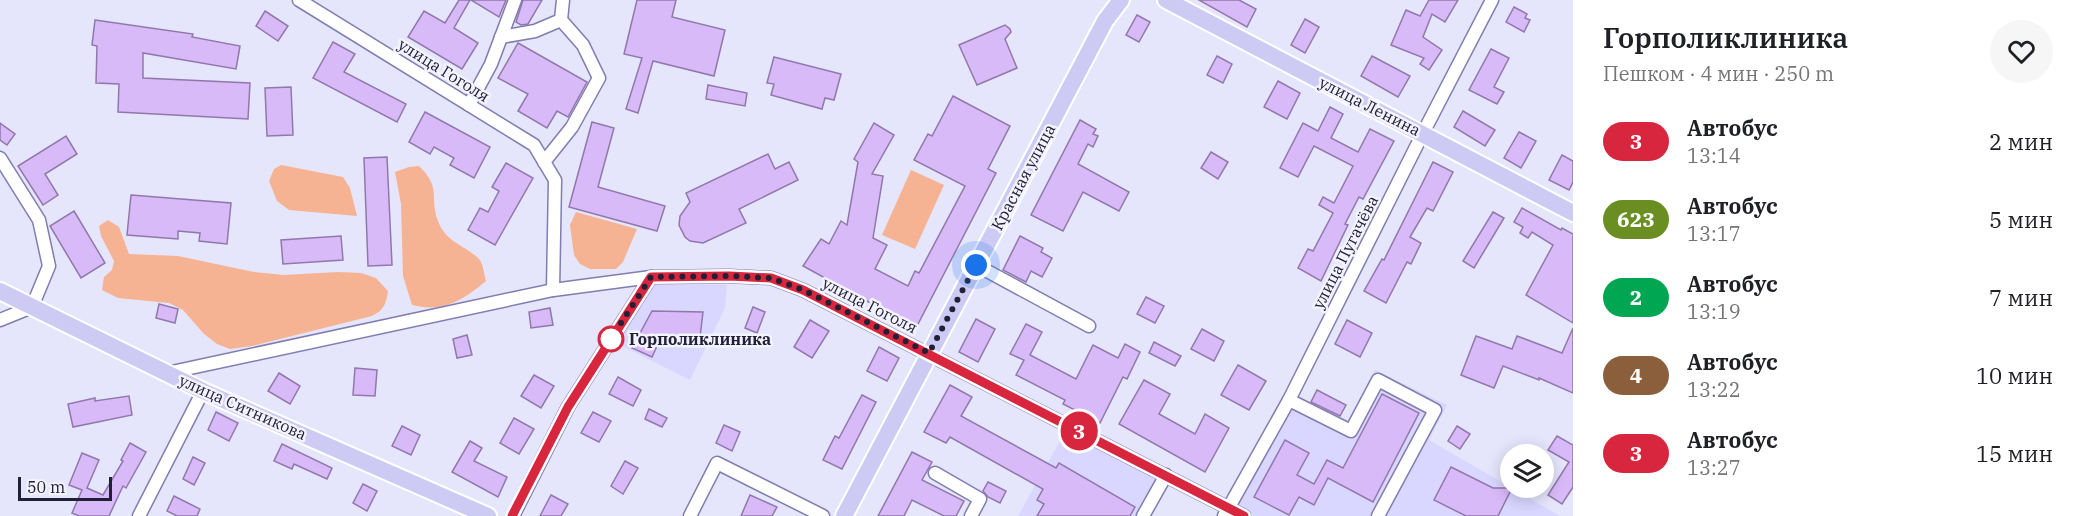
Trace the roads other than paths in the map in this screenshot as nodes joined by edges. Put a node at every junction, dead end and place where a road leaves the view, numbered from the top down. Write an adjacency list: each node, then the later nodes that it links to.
1 (301, 0): 9 (street, улица Гоголя)
2 (515, 0): 8 (street)
3 (563, 0): 7 (street)
4 (1121, 0): 14 (main road, Красная улица)
5 (1166, 0): 10 (main road, улица Ленина)
6 (1491, 0): 10 (street, улица Пугачёва)
7 (561, 20): 8 (street); 12 (street)
8 (501, 37): 9 (street)
9 (469, 105): 12 (street, улица Гоголя)
10 (1422, 133): 13 (main road, улица Ленина); 24 (street, улица Пугачёва)
11 (0, 158): 18 (street)
12 (544, 162): 16 (street, улица Гоголя)
13 (1573, 213)
14 (976, 265): 20 (street); 21 (main road, Красная улица)
15 (651, 277): 16 (street, улица Гоголя); 21 (street, улица Гоголя); 30 (street)
16 (553, 290): 22 (street, улица Гоголя)
17 (0, 291): 18 (main road, улица Ситникова)
18 (32, 307): 19 (street); 22 (main road, улица Ситникова)
19 (0, 320)
20 (1089, 326)
21 (929, 353): 26 (street, улица Гоголя); 33 (main road, Красная улица)
22 (167, 373): 23 (main road, улица Ситникова)
23 (203, 391): 28 (street); 29 (main road, улица Ситникова)
24 (1289, 400): 27 (street, улица Пугачёва); 37 (street)
25 (935, 473): 34 (street)
26 (1166, 476): 27 (street, улица Гоголя); 35 (street)
27 (1226, 512): 36 (street, улица Гоголя)
28 (139, 516)
29 (488, 516)
30 (513, 516)
31 (690, 516): 32 (street)
32 (823, 516)
33 (844, 516)
34 (971, 516)
35 (1143, 516)
36 (1244, 516)
37 (1378, 516)

